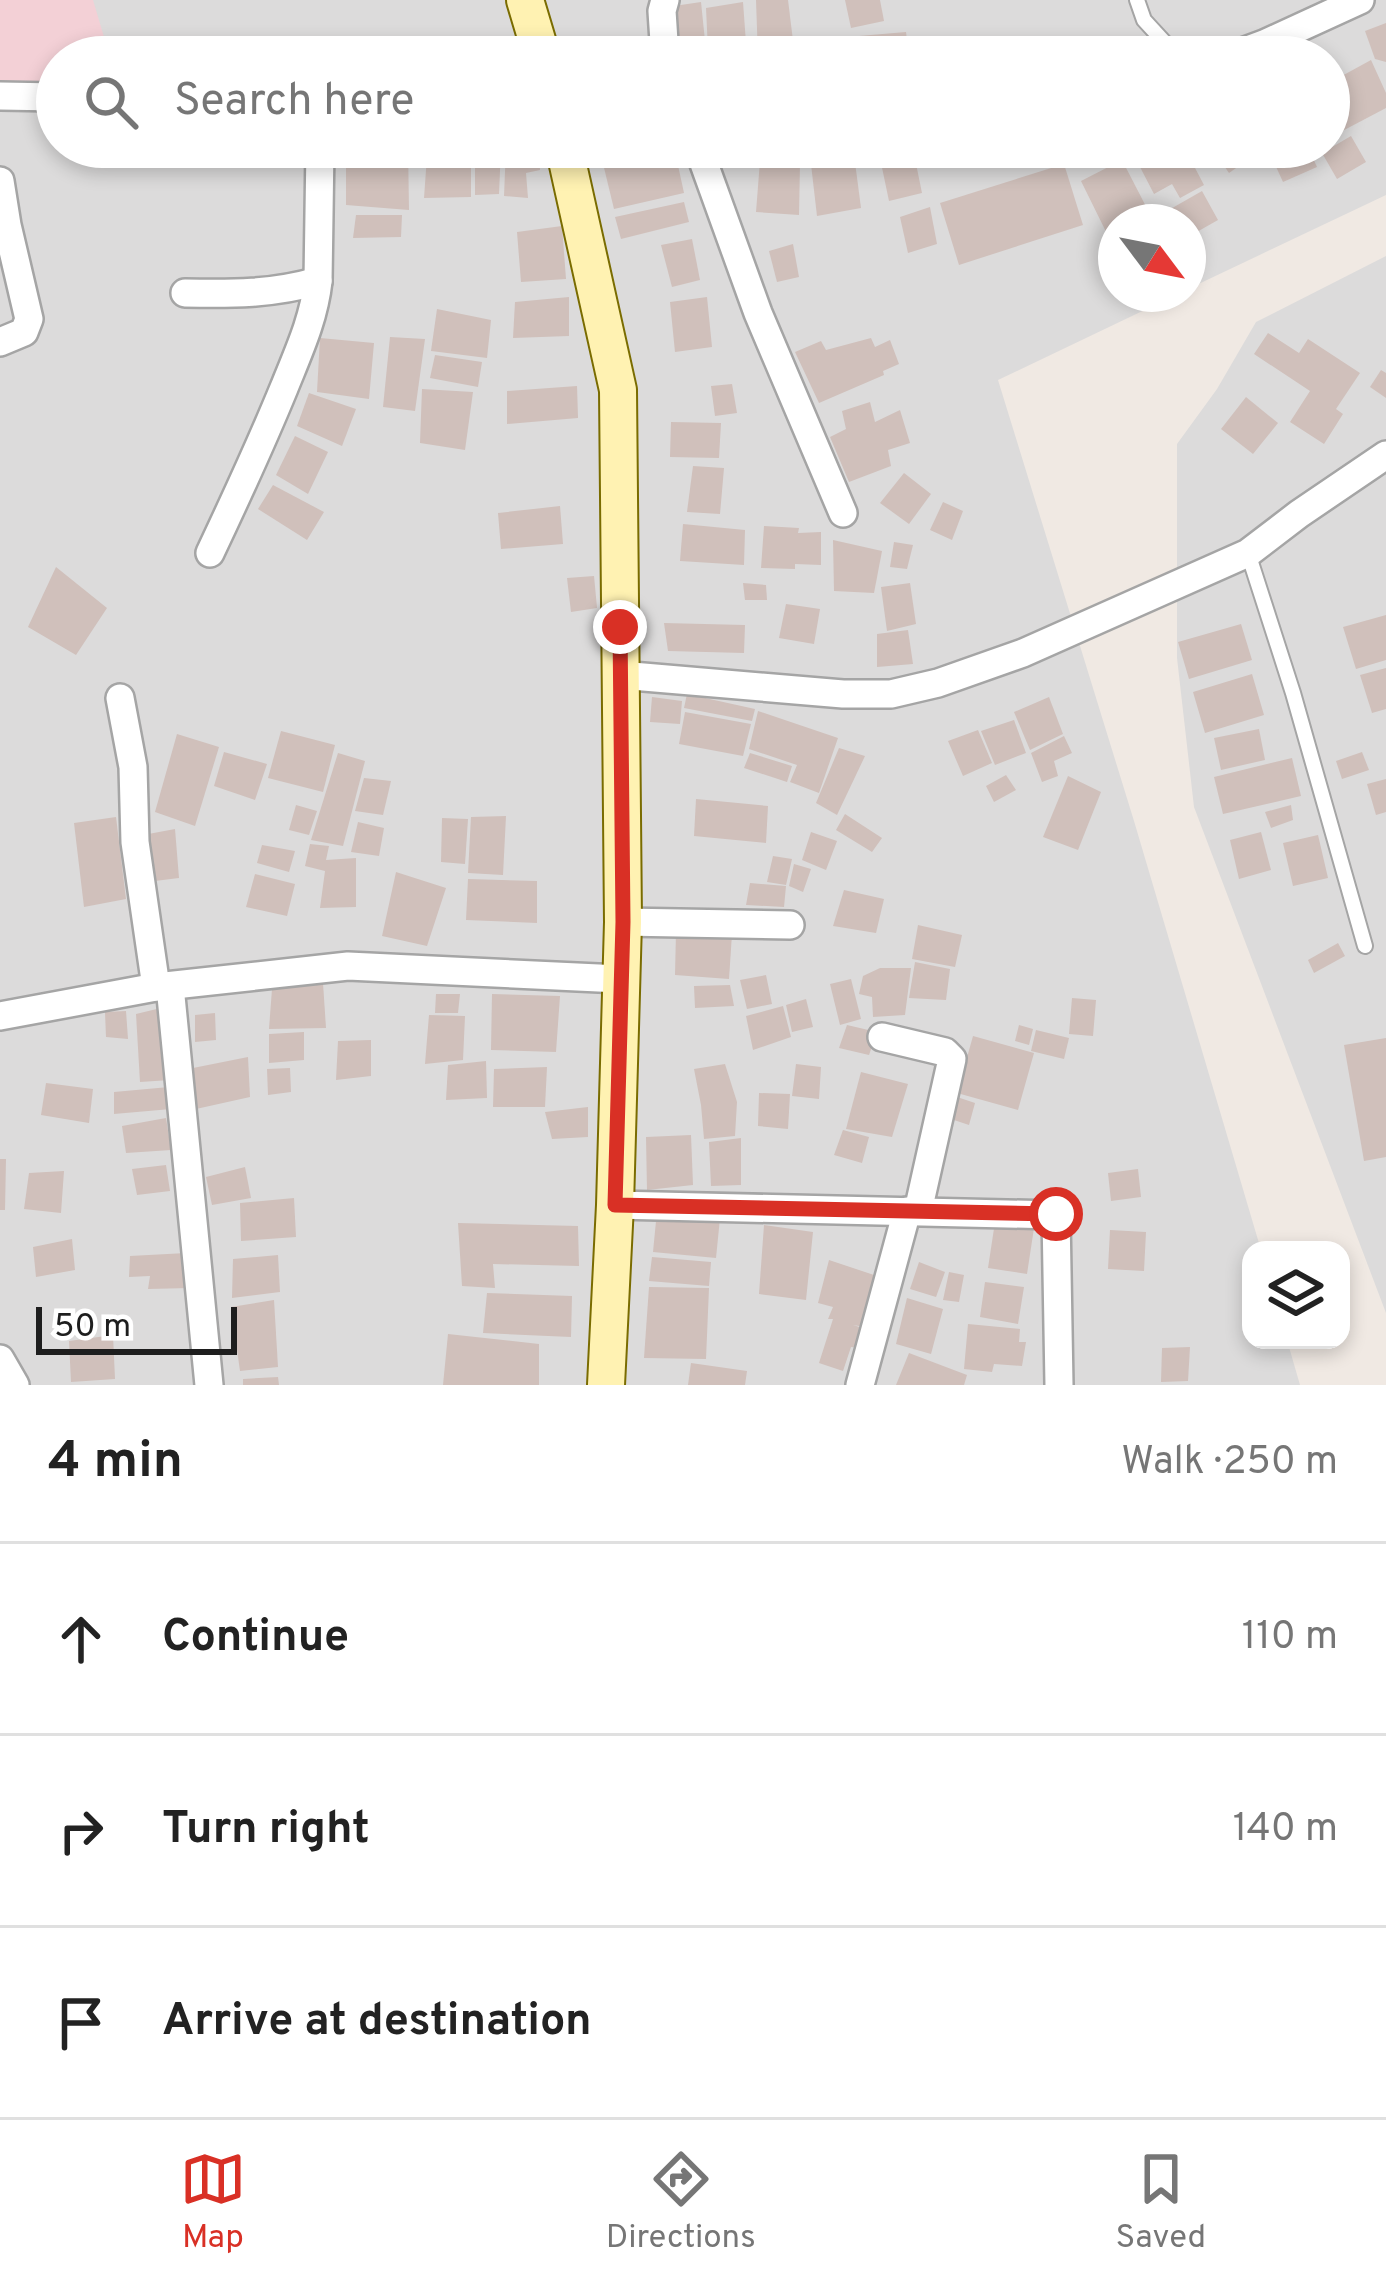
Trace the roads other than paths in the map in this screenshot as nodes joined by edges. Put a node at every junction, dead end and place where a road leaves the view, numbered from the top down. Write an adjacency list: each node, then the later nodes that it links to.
1 (525, 0): 5 (street)
2 (665, 0): 6 (street)
3 (1137, 0): 7 (lane)
4 (1360, 0): 8 (street)
5 (536, 36)
6 (664, 36)
7 (1159, 36)
8 (1281, 36)
9 (0, 96): 10 (street)
10 (36, 97)
11 (320, 168): 15 (street)
12 (569, 168): 23 (street)
13 (706, 168): 20 (street)
14 (0, 181): 16 (street)
15 (318, 280): 17 (street); 21 (street)
16 (10, 286): 18 (street)
17 (185, 293)
18 (0, 342)
19 (1386, 455): 22 (street)
20 (843, 513)
21 (210, 553)
22 (1249, 553): 23 (street); 27 (lane)
23 (620, 674): 25 (street)
24 (120, 698): 29 (street)
25 (623, 922): 26 (street); 28 (street)
26 (790, 925)
27 (1365, 946)
28 (620, 979): 29 (street); 32 (street)
29 (163, 987): 30 (street); 36 (street)
30 (0, 1016)
31 (882, 1037): 33 (street)
32 (615, 1205): 33 (street); 37 (street)
33 (913, 1211): 38 (street); 39 (street)
34 (0, 1359): 35 (street)
35 (15, 1385)
36 (208, 1385)
37 (607, 1385)
38 (860, 1385)
39 (1060, 1385)

